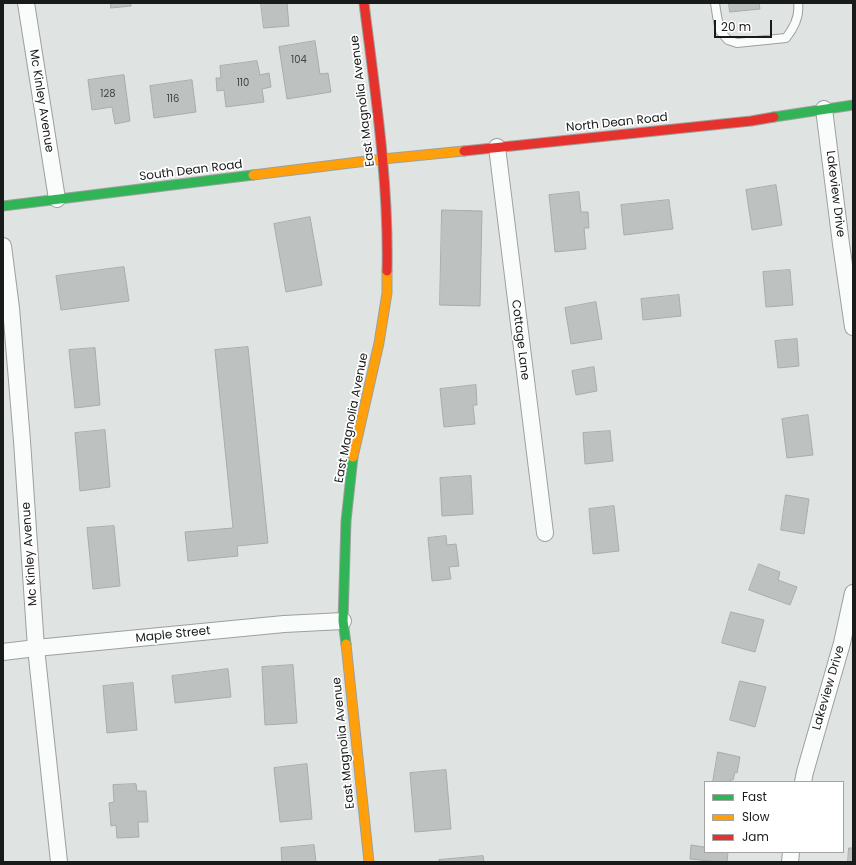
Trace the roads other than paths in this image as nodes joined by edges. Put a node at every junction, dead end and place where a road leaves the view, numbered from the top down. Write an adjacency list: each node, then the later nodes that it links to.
1 (26, 3): 9 (street, Mc Kinley Avenue)
2 (364, 3): 8 (street, East Magnolia Avenue)
3 (715, 3): 4 (lane)
4 (798, 3)
5 (853, 105): 6 (street, North Dean Road)
6 (824, 109): 7 (street, North Dean Road); 12 (street, Lakeview Drive)
7 (496, 147): 8 (street, North Dean Road); 13 (street, Cottage Lane)
8 (383, 159): 9 (street, South Dean Road); 15 (street, East Magnolia Avenue)
9 (57, 199): 10 (street, South Dean Road)
10 (3, 206)
11 (3, 246): 16 (street, Mc Kinley Avenue)
12 (853, 327)
13 (545, 533)
14 (853, 593): 18 (street, Lakeview Drive)
15 (343, 621): 16 (street, Maple Street); 20 (street, East Magnolia Avenue)
16 (36, 648): 17 (street, Maple Street); 19 (street, Mc Kinley Avenue)
17 (3, 652)
18 (803, 781)
19 (59, 862)
20 (369, 862)

